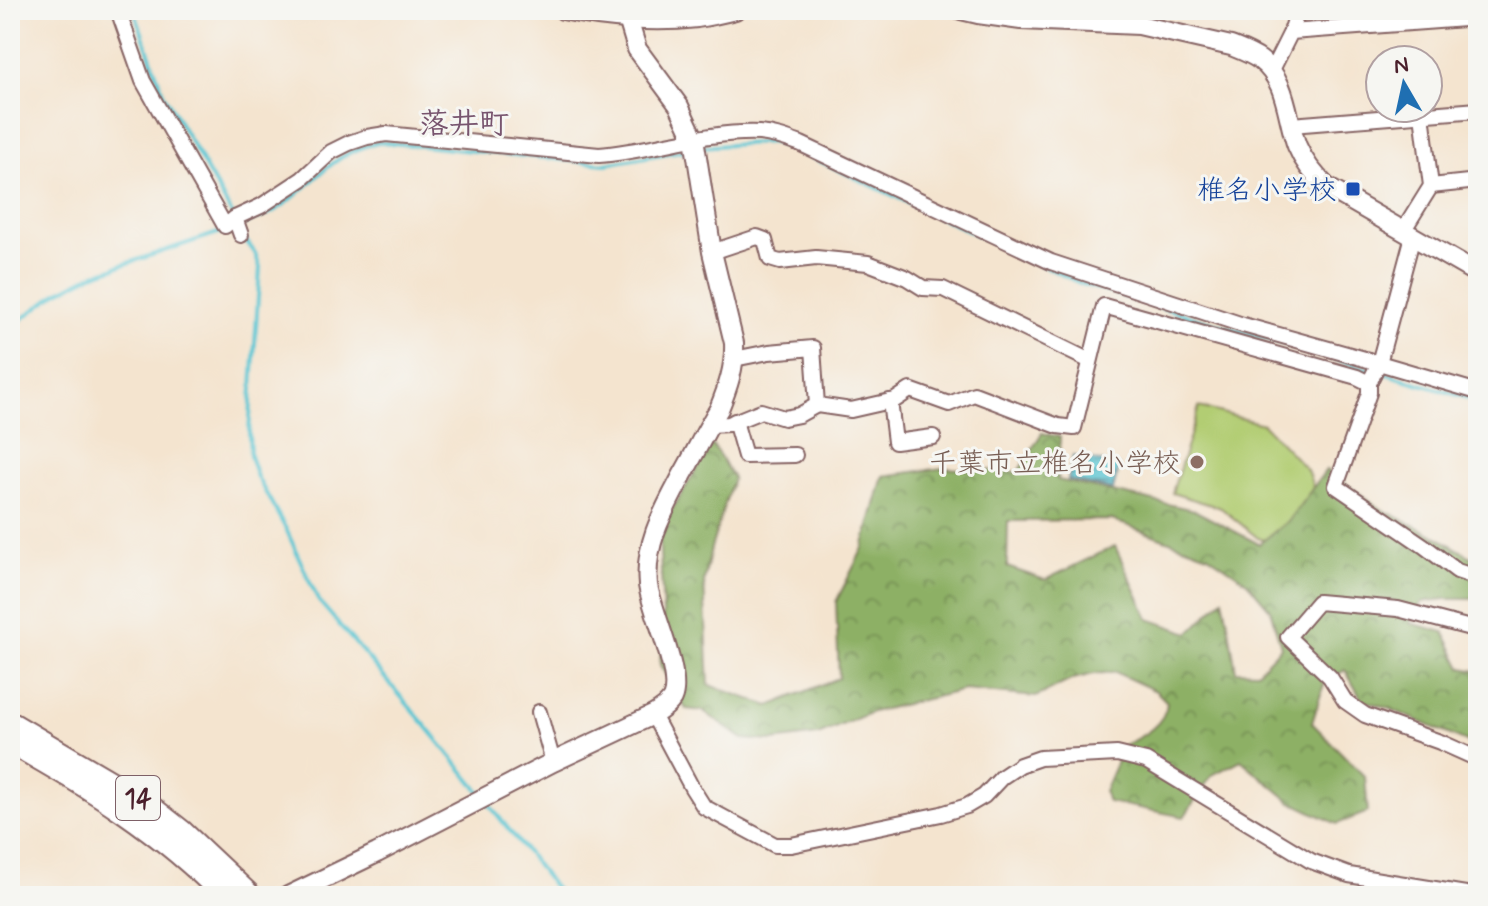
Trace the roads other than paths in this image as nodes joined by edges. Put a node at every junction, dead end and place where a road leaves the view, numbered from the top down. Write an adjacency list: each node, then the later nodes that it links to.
1 (118, 10): 22 (street)
2 (563, 10): 10 (street)
3 (735, 10): 10 (street)
4 (961, 10): 7 (street)
5 (1298, 10): 12 (street)
6 (1352, 10): 11 (street)
7 (1009, 14): 8 (street)
8 (1072, 16): 13 (street)
9 (1478, 18): 11 (street)
10 (628, 19): 19 (street)
11 (1355, 27): 12 (street)
12 (1291, 32): 13 (street)
13 (1271, 72): 18 (street)
14 (1478, 110): 15 (street)
15 (1444, 112)
16 (1364, 119): 18 (street)
17 (1423, 124): 21 (street)
18 (1291, 125): 23 (street)
19 (694, 146): 22 (street); 25 (street); 29 (street)
20 (1478, 181): 21 (street)
21 (1431, 186): 23 (street)
22 (235, 218): 24 (street)
23 (1408, 234): 26 (street); 29 (street)
24 (241, 235)
25 (712, 252): 27 (street); 28 (street)
26 (1478, 274)
27 (734, 359): 33 (street); 35 (street)
28 (1090, 361): 30 (street); 32 (street)
29 (1379, 363): 30 (street); 31 (street)
30 (1369, 383): 38 (street)
31 (1478, 392)
32 (890, 401): 33 (street); 36 (street)
33 (817, 405): 34 (street)
34 (735, 421): 35 (street); 37 (street)
35 (709, 425): 41 (street)
36 (933, 437)
37 (795, 455)
38 (1478, 578)
39 (1478, 630): 43 (street)
40 (539, 712): 44 (street)
41 (653, 715): 44 (street); 48 (street)
42 (15, 741): 45 (main road, 14); 46 (main road, 14)
43 (1478, 759)
44 (553, 762): 47 (street)
45 (225, 896)
46 (250, 896)
47 (288, 896)
48 (1478, 896)

